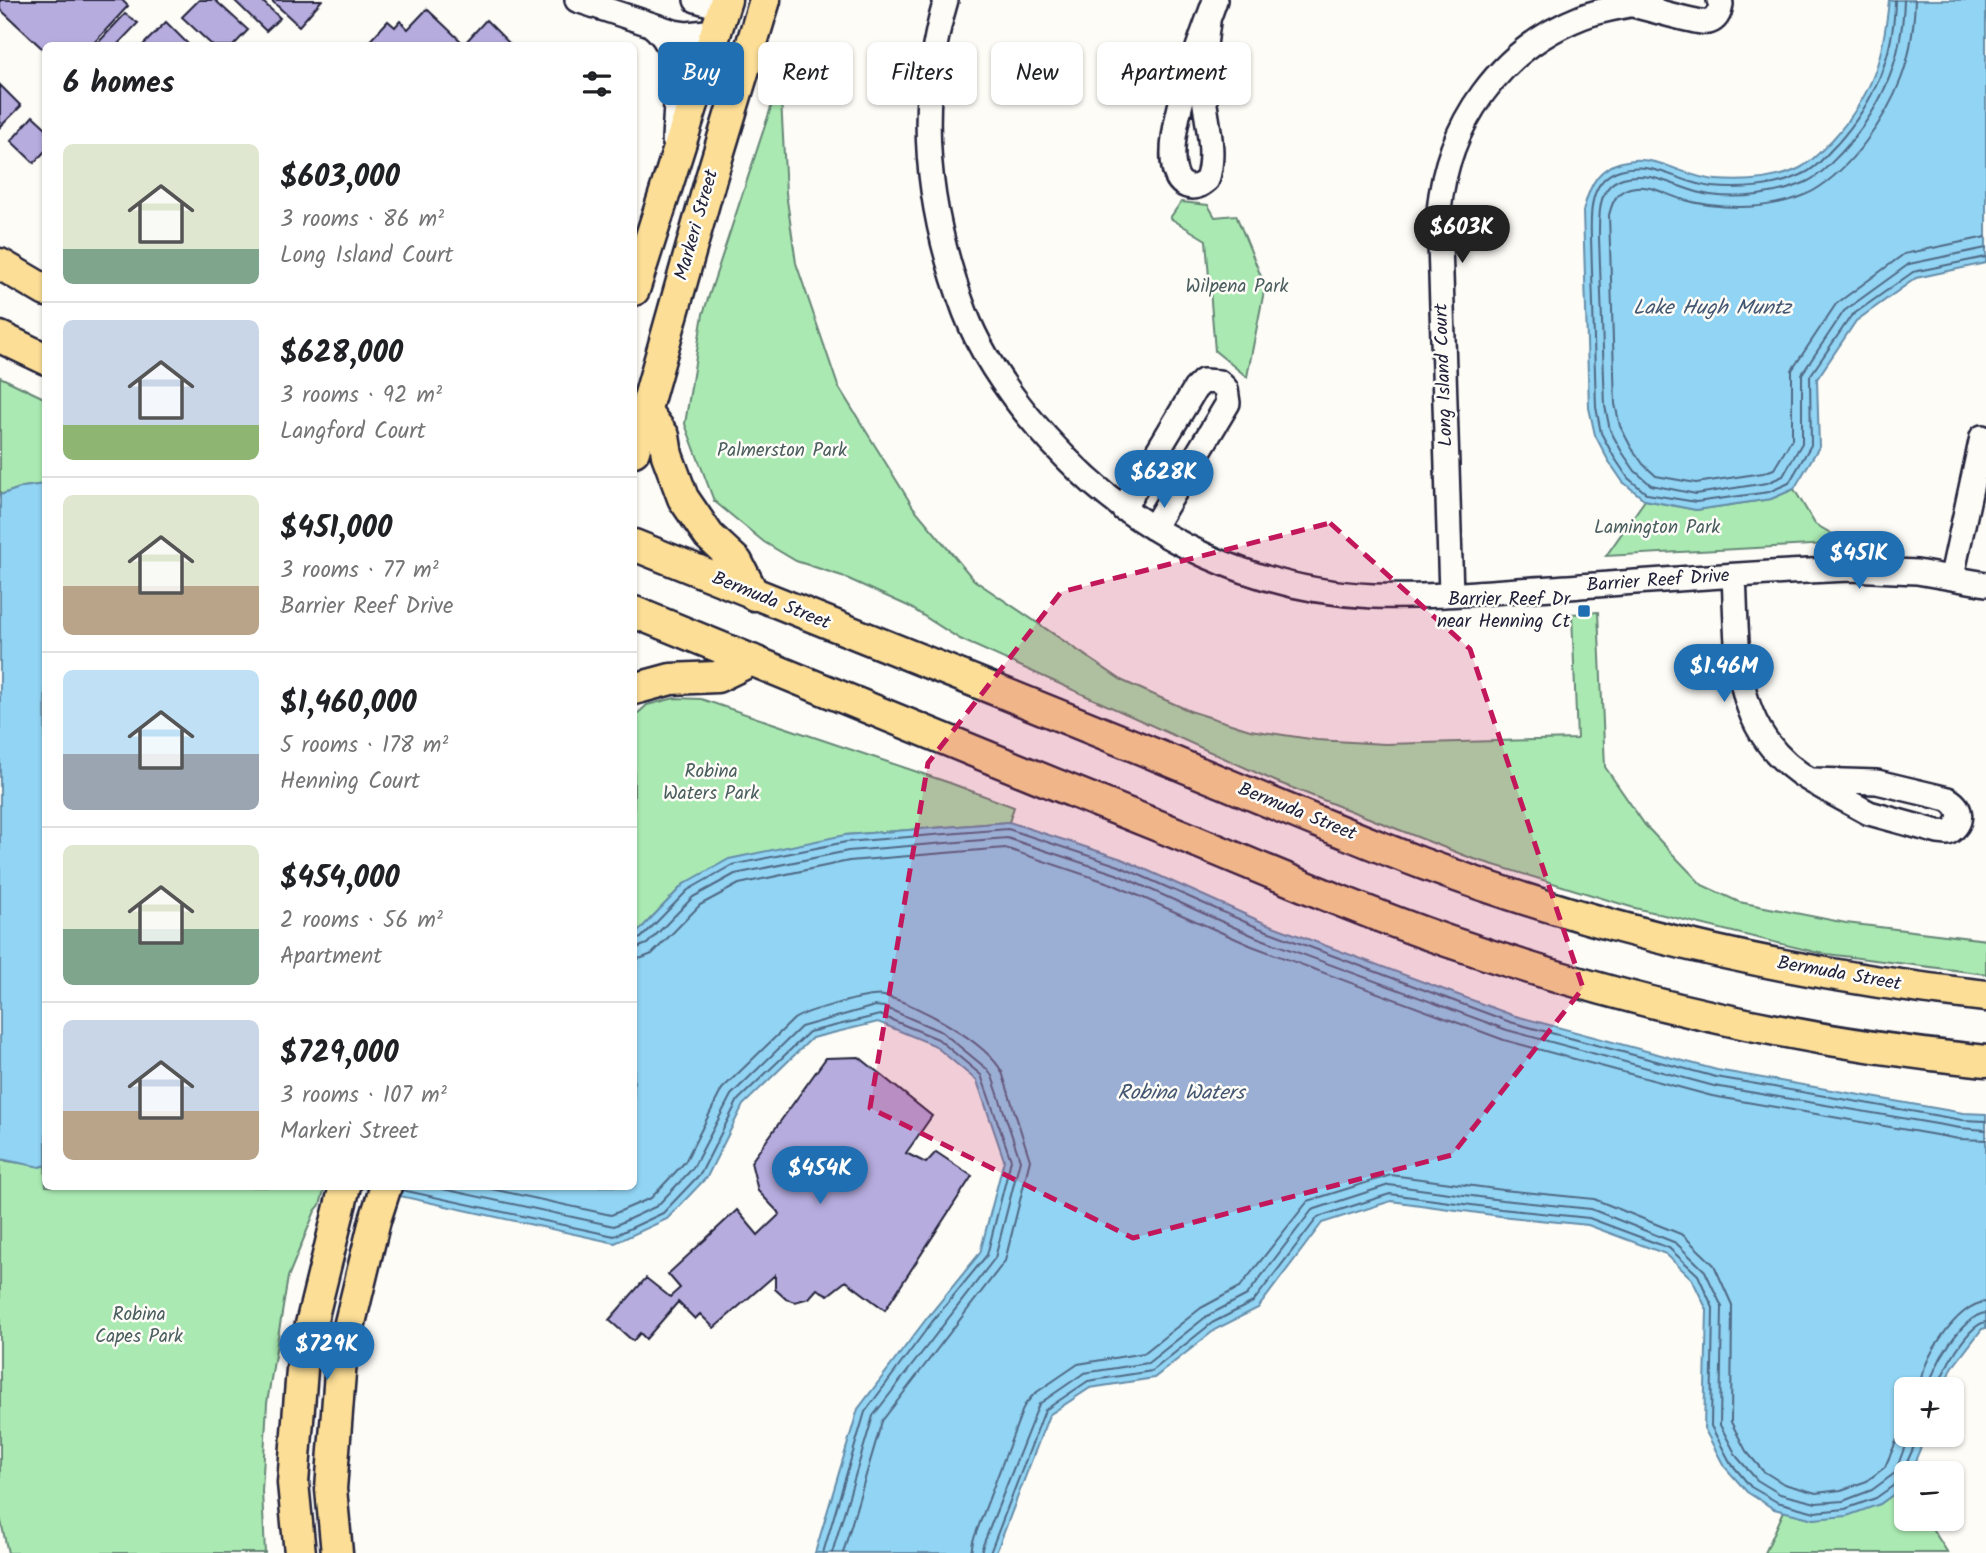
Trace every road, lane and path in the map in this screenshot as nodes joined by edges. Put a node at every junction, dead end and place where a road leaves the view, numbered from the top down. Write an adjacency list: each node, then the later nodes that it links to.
1 (577, 0): 6 (street)
2 (946, 0): 20 (street, Barrier Reef Drive)
3 (1216, 0): 9 (street)
4 (1719, 0): 5 (street, Long Island Court)
5 (1641, 3): 26 (street, Long Island Court)
6 (620, 8): 10 (street)
7 (715, 10): 8 (main road); 10 (street); 11 (main road, Markeri Street)
8 (762, 10): 17 (main road, Markeri Street)
9 (1209, 22): 9 (street)
10 (651, 25): 11 (street)
11 (673, 168): 13 (main road, Markeri Street)
12 (0, 264): 14 (main road)
13 (637, 280)
14 (42, 289)
15 (0, 337): 16 (main road)
16 (42, 357)
17 (646, 412): 19 (main road, Markeri Street); 27 (main road)
18 (1982, 437): 24 (street)
19 (637, 441)
20 (1123, 509): 21 (street, Barrier Reef Drive); 21 (street)
21 (1153, 528): 26 (street, Barrier Reef Drive)
22 (637, 546): 27 (main road, Bermuda Street)
23 (1734, 576): 24 (street, Barrier Reef Drive); 26 (street, Barrier Reef Drive); 31 (street)
24 (1952, 576): 25 (street, Barrier Reef Drive)
25 (1986, 584)
26 (1451, 594)
27 (754, 595): 32 (main road, Bermuda Street)
28 (637, 613): 29 (main road)
29 (752, 660): 30 (main road); 33 (main road)
30 (637, 688)
31 (1812, 780): 31 (street)
32 (1986, 996)
33 (1986, 1061)
34 (385, 1190): 37 (main road)
35 (342, 1198): 36 (main road)
36 (300, 1553)
37 (337, 1553)

